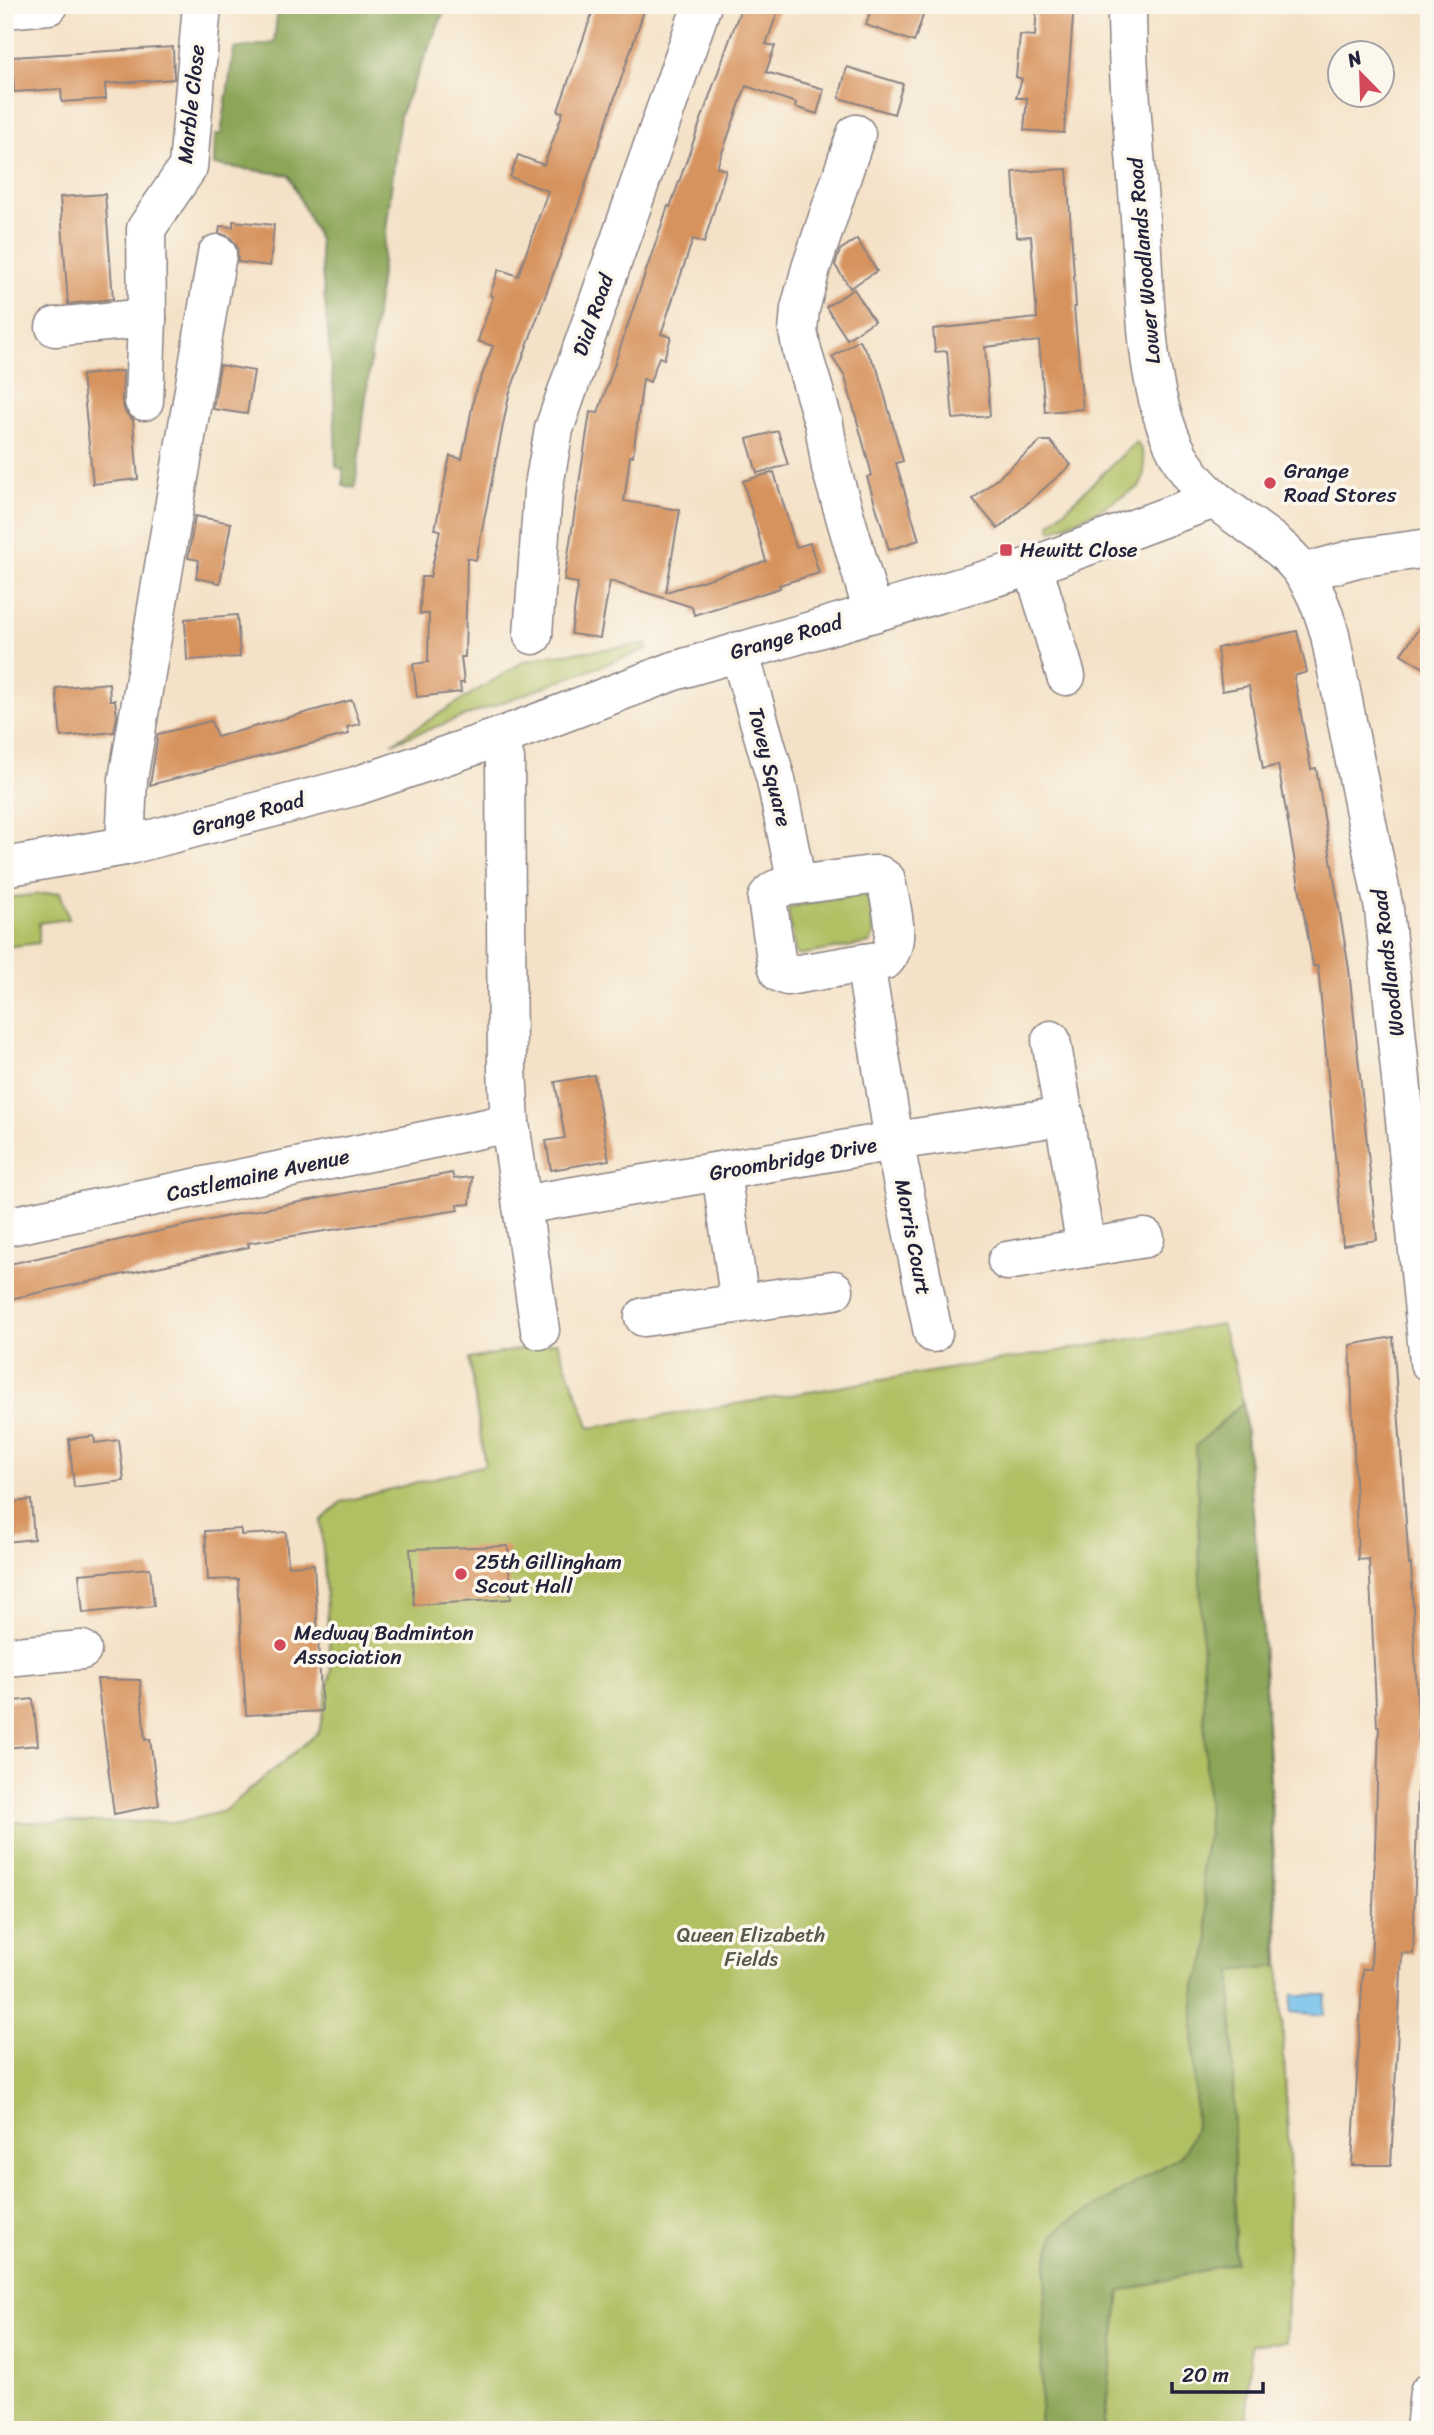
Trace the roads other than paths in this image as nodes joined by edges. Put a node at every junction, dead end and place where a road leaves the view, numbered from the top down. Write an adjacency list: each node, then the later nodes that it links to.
1 (49, 5): 5 (street)
2 (202, 5): 8 (street, Marble Close)
3 (702, 5): 16 (street, Dial Road)
4 (1127, 5): 11 (street, Lower Woodlands Road)
5 (5, 9)
6 (856, 134): 15 (street)
7 (217, 254): 20 (street)
8 (147, 318): 9 (street); 10 (street, Marble Close)
9 (55, 327)
10 (144, 401)
11 (1214, 499): 13 (street, Grange Road); 14 (street)
12 (1429, 548): 14 (street)
13 (1033, 566): 15 (street, Grange Road); 18 (street)
14 (1303, 573): 39 (street, Woodlands Road)
15 (873, 613): 17 (street, Grange Road)
16 (533, 635)
17 (739, 651): 19 (street, Grange Road); 22 (street, Tovey Square)
18 (1066, 676)
19 (500, 737): 20 (street, Grange Road); 26 (street)
20 (125, 846): 21 (street, Grange Road)
21 (5, 867)
22 (797, 885): 23 (street); 23 (street)
23 (865, 963): 27 (street)
24 (1051, 1040): 25 (street)
25 (1065, 1116): 27 (street, Groombridge Drive); 32 (street)
26 (510, 1123): 29 (street); 30 (street, Castlemaine Avenue)
27 (894, 1141): 28 (street, Groombridge Drive); 38 (street, Morris Court)
28 (721, 1172): 29 (street, Groombridge Drive); 35 (street)
29 (522, 1205): 37 (street)
30 (5, 1227)
31 (1145, 1238): 32 (street)
32 (1086, 1248): 33 (street)
33 (1007, 1261)
34 (834, 1290): 35 (street)
35 (740, 1303): 36 (street)
36 (644, 1317)
37 (540, 1330)
38 (933, 1333)
39 (1429, 1362)
40 (82, 1650): 41 (street)
41 (5, 1657)
42 (1429, 2392): 43 (street)
43 (1425, 2430)

